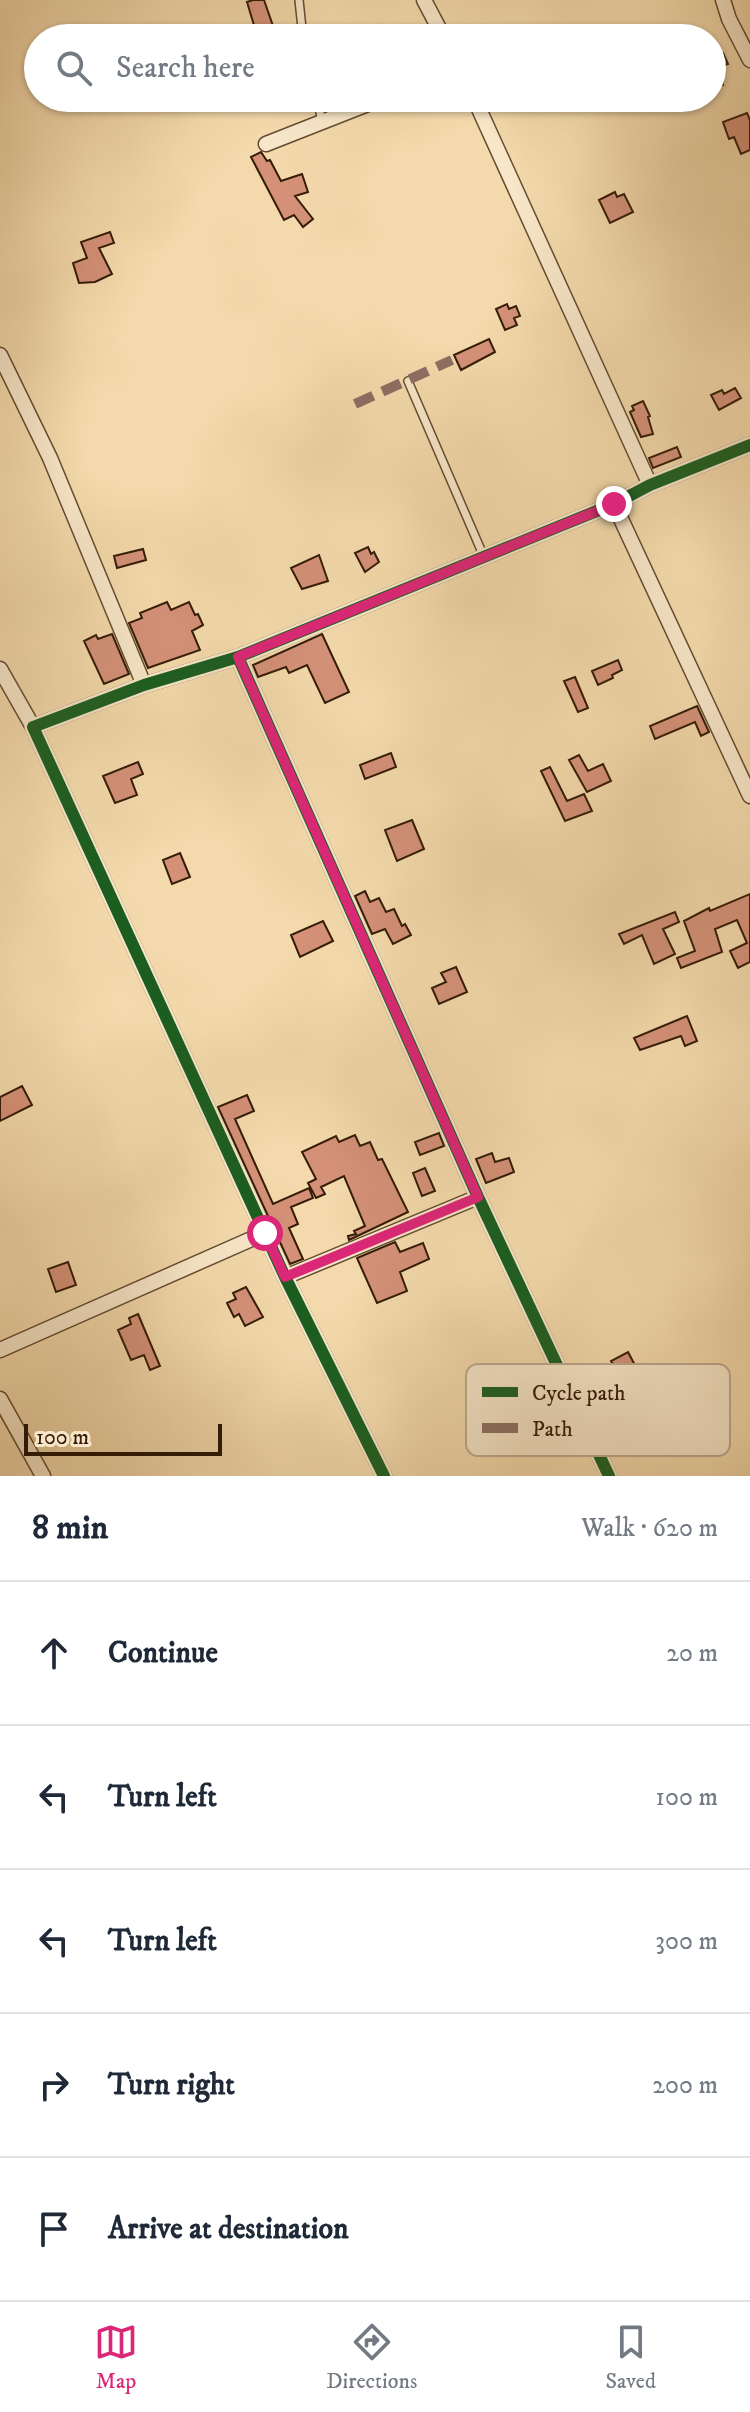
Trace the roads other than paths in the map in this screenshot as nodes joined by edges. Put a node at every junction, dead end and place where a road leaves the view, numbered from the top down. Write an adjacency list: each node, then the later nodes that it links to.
1 (299, 0): 4 (lane)
2 (424, 0): 5 (street)
3 (723, 0): 6 (street)
4 (302, 24)
5 (437, 24)
6 (750, 60)
7 (320, 112): 10 (lane)
8 (347, 112): 10 (street)
9 (480, 112): 15 (street)
10 (322, 122): 11 (street)
11 (266, 144)
12 (0, 355): 20 (street)
13 (408, 381): 17 (lane)
14 (750, 445): 15 (street)
15 (650, 485): 16 (street)
16 (614, 504): 17 (street); 22 (street)
17 (484, 557): 18 (street)
18 (238, 657): 20 (street); 23 (street)
19 (0, 669): 21 (street)
20 (144, 685): 21 (street)
21 (33, 727): 24 (street)
22 (750, 796)
23 (478, 1197): 25 (street); 27 (street)
24 (265, 1233): 25 (street); 26 (street)
25 (285, 1277): 31 (street)
26 (0, 1350)
27 (556, 1364)
28 (0, 1399): 30 (street)
29 (600, 1456): 32 (street)
30 (43, 1476)
31 (384, 1476)
32 (609, 1476)

